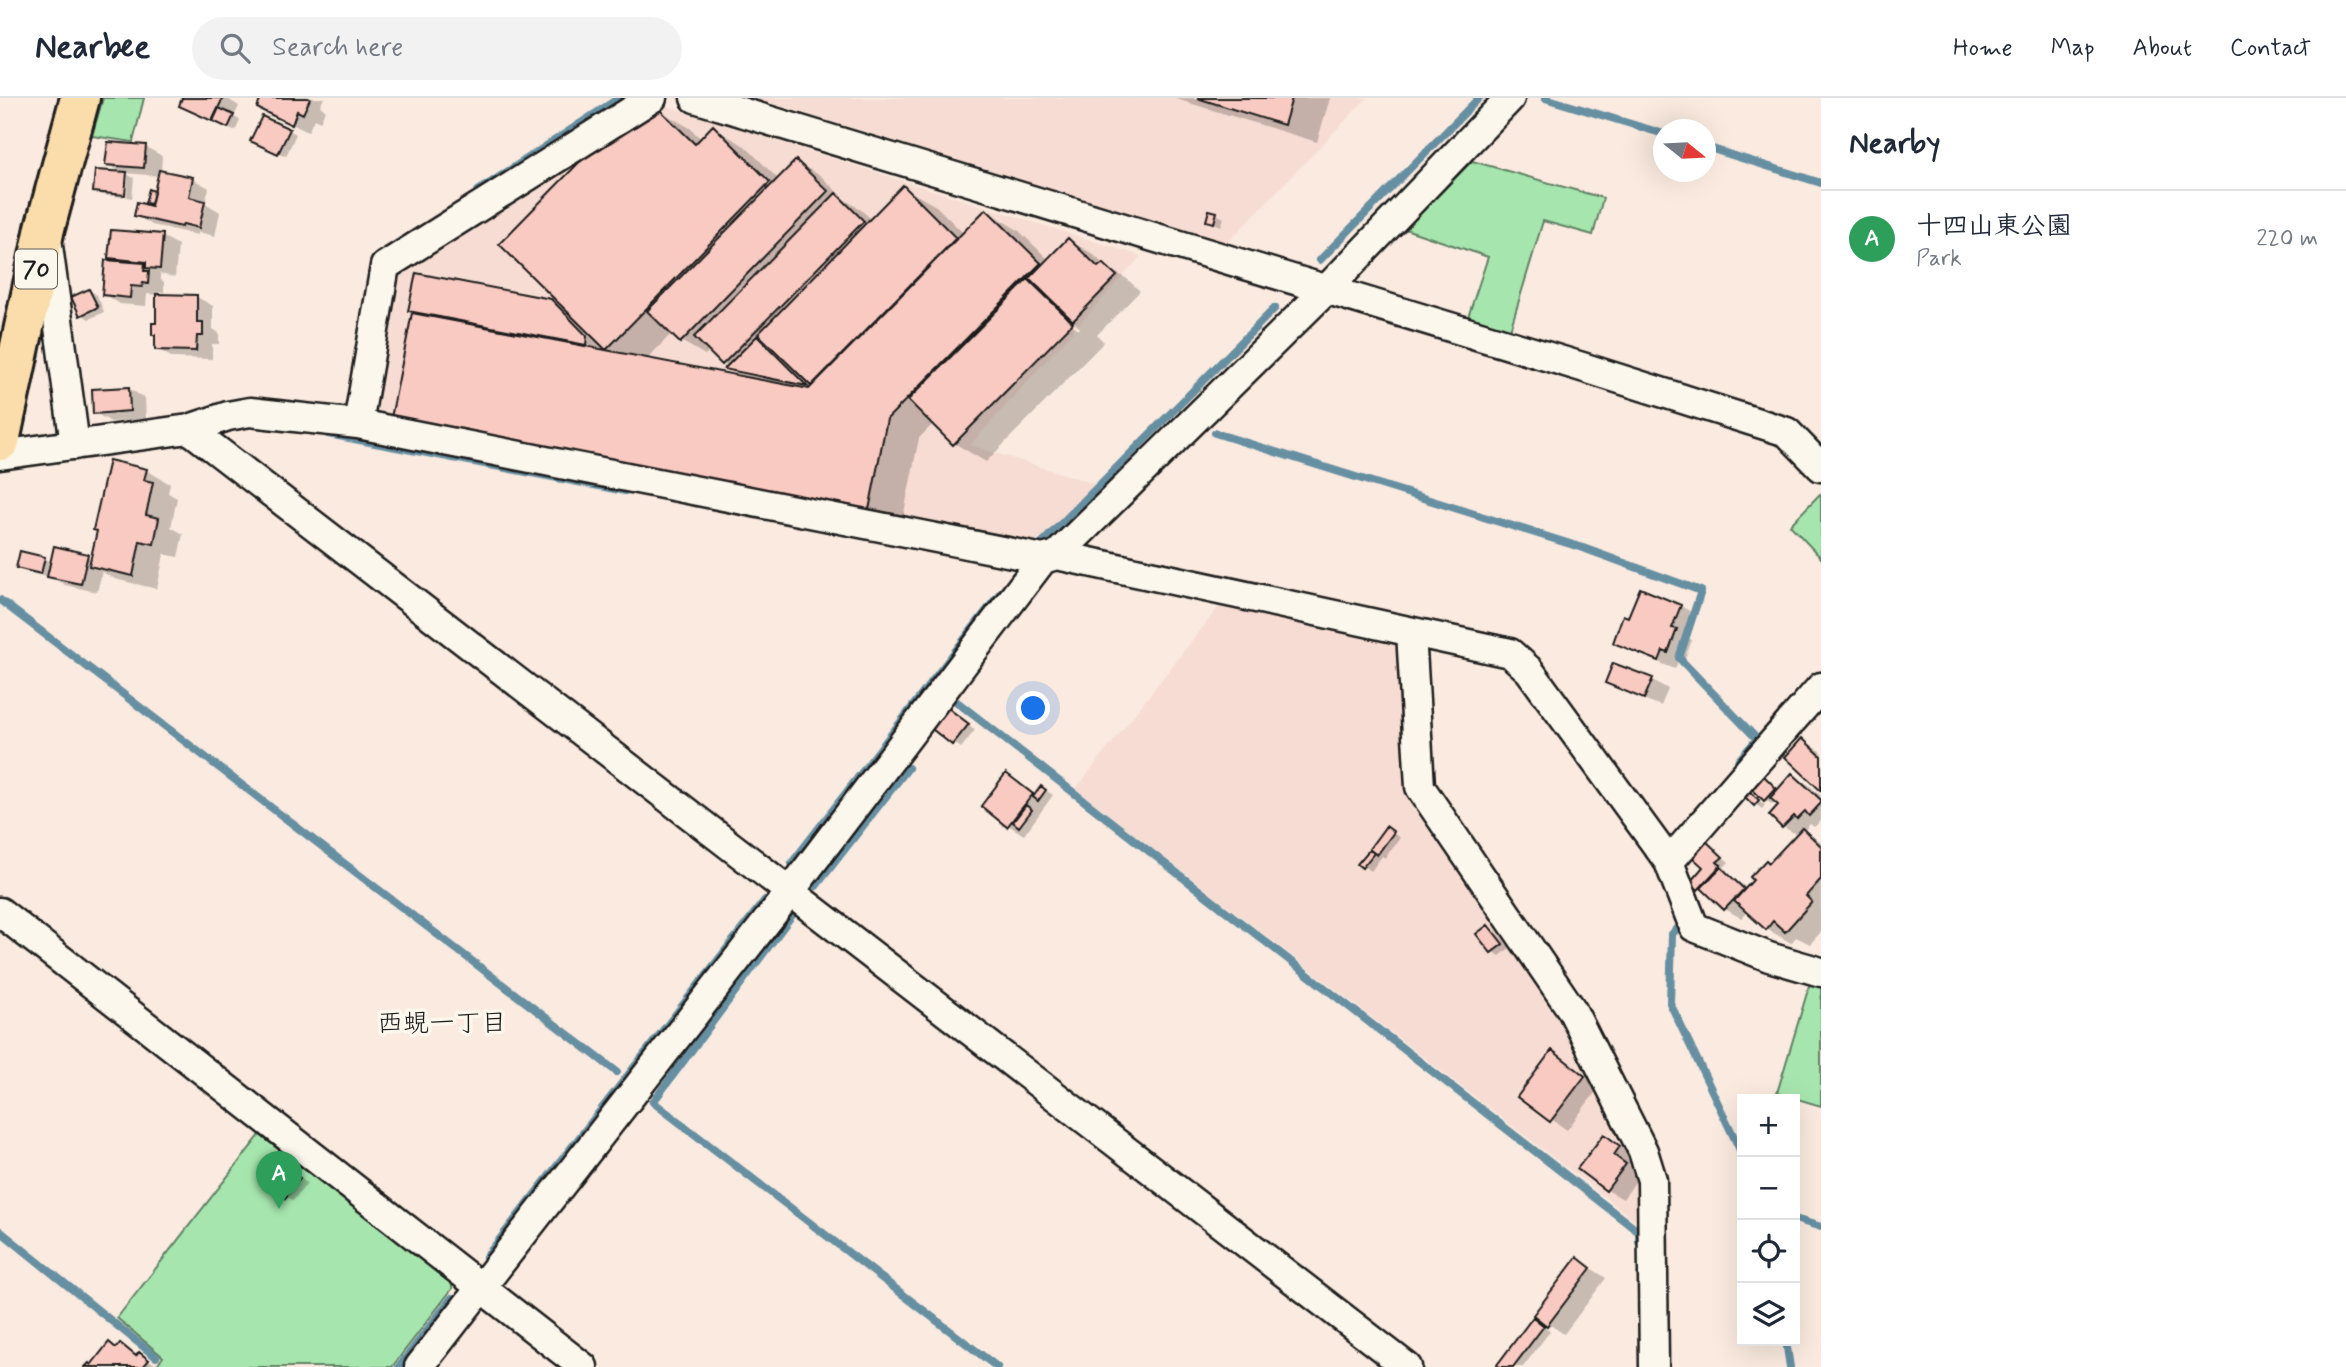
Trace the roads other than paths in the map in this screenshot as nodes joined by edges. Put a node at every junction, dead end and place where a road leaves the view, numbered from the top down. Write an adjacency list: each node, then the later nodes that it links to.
1 (80, 98): 5 (main road, 70)
2 (652, 98): 7 (street)
3 (695, 98): 6 (street)
4 (1510, 98): 6 (street)
5 (46, 228): 9 (main road, 70); 10 (street)
6 (1326, 290): 12 (street); 13 (street)
7 (358, 424): 8 (street); 13 (street)
8 (189, 429): 10 (street); 17 (street)
9 (0, 441)
10 (75, 445): 11 (street)
11 (0, 455)
12 (1821, 467)
13 (1051, 557): 14 (street); 17 (street)
14 (1411, 632): 16 (street); 24 (street)
15 (1821, 687): 16 (street)
16 (1669, 862): 19 (street)
17 (789, 893): 20 (street); 23 (street)
18 (0, 912): 20 (street)
19 (1821, 972)
20 (480, 1289): 21 (street); 22 (street)
21 (419, 1367)
22 (583, 1367)
23 (1407, 1367)
24 (1654, 1367)

